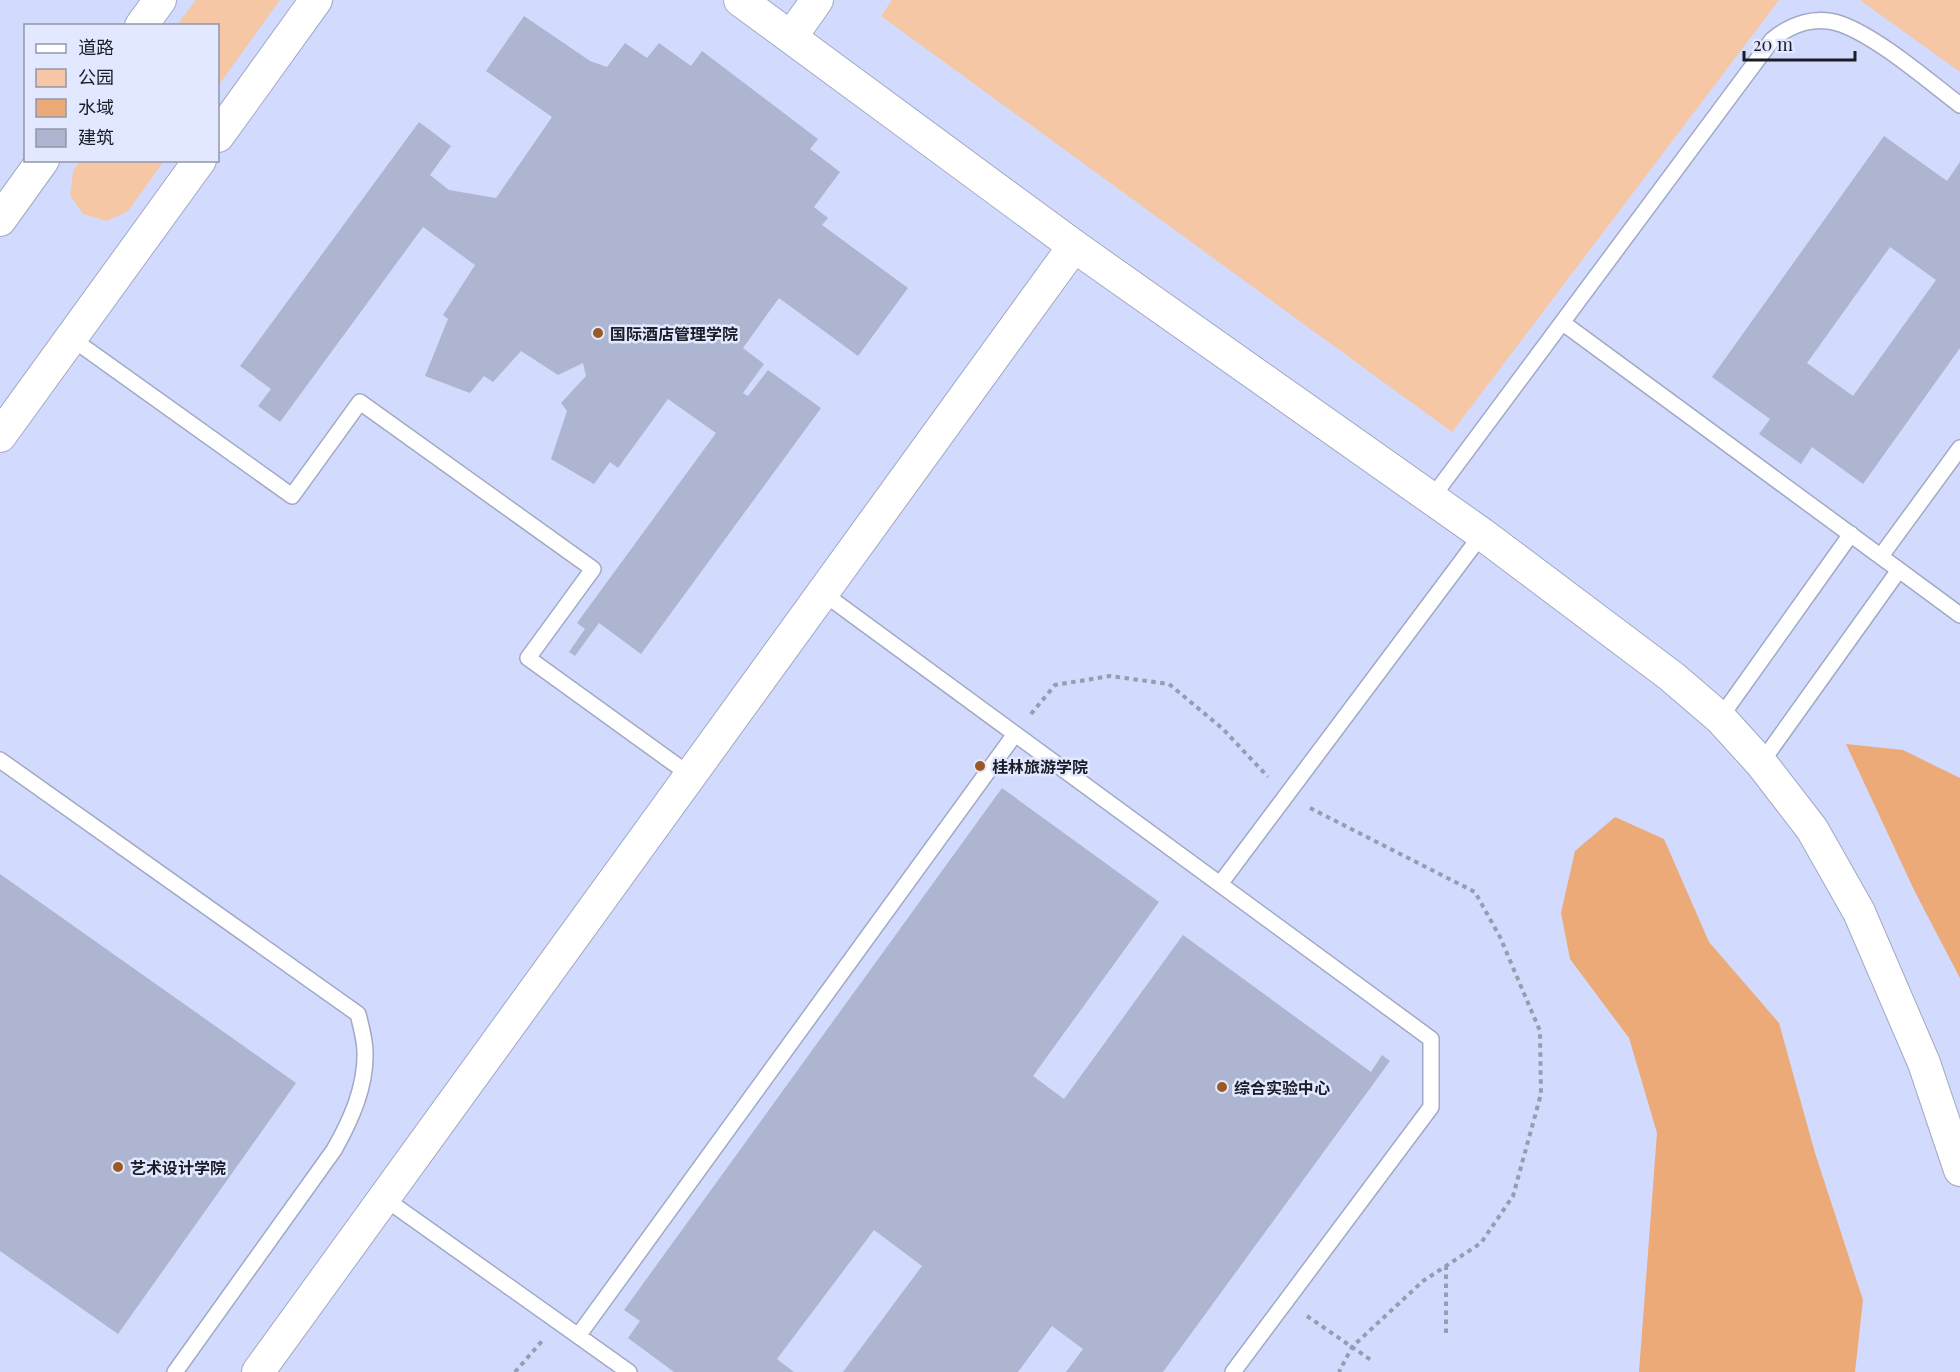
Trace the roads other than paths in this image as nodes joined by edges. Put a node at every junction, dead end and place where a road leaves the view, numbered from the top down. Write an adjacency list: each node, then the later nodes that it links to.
1 (160, 0): 5 (street)
2 (316, 0): 8 (street)
3 (740, 0): 6 (street)
4 (817, 0): 6 (street)
5 (142, 24)
6 (790, 37): 12 (street)
7 (1960, 105): 13 (lane)
8 (219, 135)
9 (42, 162): 11 (street)
10 (199, 162): 14 (street)
11 (0, 220)
12 (1074, 246): 17 (street); 22 (street)
13 (1563, 323): 17 (lane); 19 (lane)
14 (71, 338): 15 (street); 28 (lane)
15 (0, 436)
16 (1960, 448): 20 (lane)
17 (1431, 499): 18 (street)
18 (1482, 534): 24 (street); 29 (lane)
19 (1851, 534): 20 (lane); 24 (lane)
20 (1881, 556): 21 (lane)
21 (1899, 570): 23 (lane); 27 (lane)
22 (823, 592): 25 (lane); 28 (street)
23 (1960, 615)
24 (1720, 718): 27 (street)
25 (1016, 734): 29 (lane); 32 (lane)
26 (0, 760): 33 (lane)
27 (1761, 763): 30 (street)
28 (690, 776): 31 (street)
29 (1220, 884): 36 (lane)
30 (1960, 1170)
31 (384, 1198): 32 (lane); 34 (street)
32 (578, 1336): 35 (lane)
33 (175, 1372)
34 (258, 1372)
35 (629, 1372)
36 (1233, 1372)

